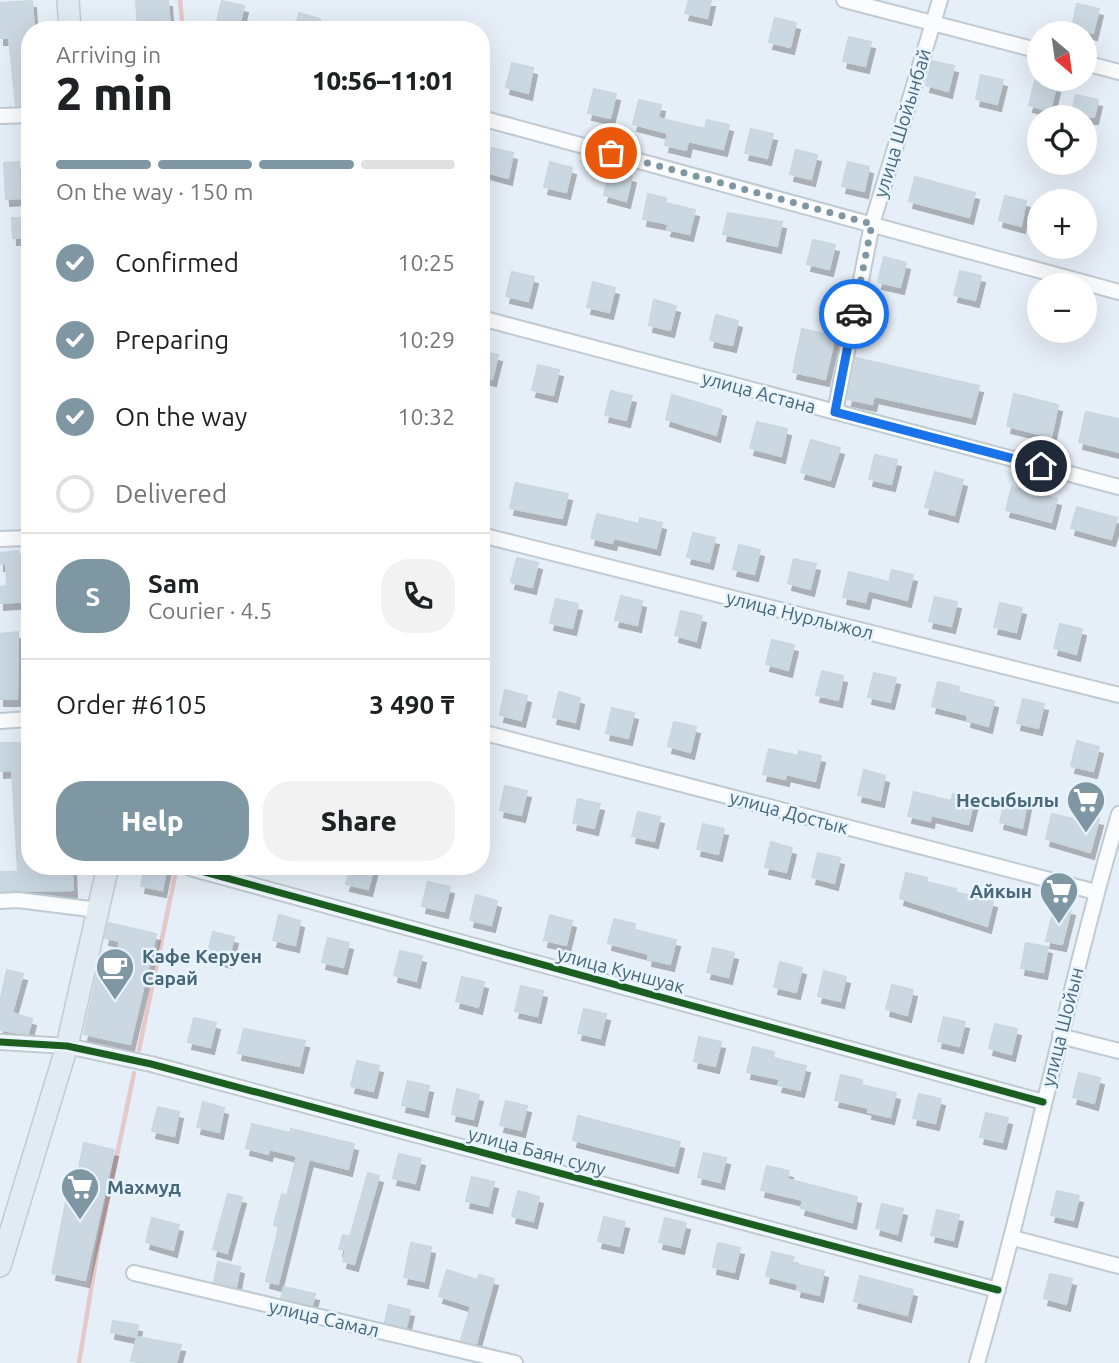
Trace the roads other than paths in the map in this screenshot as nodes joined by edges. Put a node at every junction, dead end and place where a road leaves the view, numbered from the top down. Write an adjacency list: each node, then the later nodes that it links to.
1 (68, 0): 4 (main road)
2 (844, 0): 5 (street)
3 (940, 0): 5 (street, улица Шойынбай)
4 (69, 21)
5 (932, 23): 6 (street); 12 (street, улица Шойынбай)
6 (1027, 48)
7 (1097, 66): 8 (street)
8 (1119, 72)
9 (21, 115): 10 (street)
10 (0, 116)
11 (490, 120): 12 (street)
12 (872, 224): 13 (street); 15 (street, улица Шойынбай)
13 (1119, 292)
14 (490, 320): 15 (street, улица Астана)
15 (835, 412): 16 (street, улица Астана)
16 (1119, 487)
17 (490, 537): 20 (street, улица Нурлыжол)
18 (21, 538): 19 (street)
19 (0, 539)
20 (1119, 695)
21 (21, 720): 22 (street)
22 (0, 721)
23 (490, 734): 27 (street, улица Достык)
24 (1119, 814): 27 (street, улица Шойын)
25 (105, 875): 29 (main road)
26 (216, 875): 34 (street, улица Куншуак)
27 (1096, 892): 30 (street, улица Шойын)
28 (0, 901): 29 (street)
29 (98, 910): 32 (main road)
30 (1060, 1036): 33 (street); 34 (street, улица Шойын)
31 (0, 1042): 32 (street, улица Баян сулу)
32 (67, 1046): 36 (main road); 39 (street, улица Баян сулу)
33 (1119, 1051)
34 (1043, 1102): 35 (street, улица Шойын)
35 (1013, 1238): 37 (street); 39 (street, улица Шойын)
36 (0, 1266)
37 (1119, 1266)
38 (134, 1273): 40 (street, улица Самал)
39 (998, 1290): 41 (street, улица Шойын)
40 (514, 1363)
41 (977, 1363)

